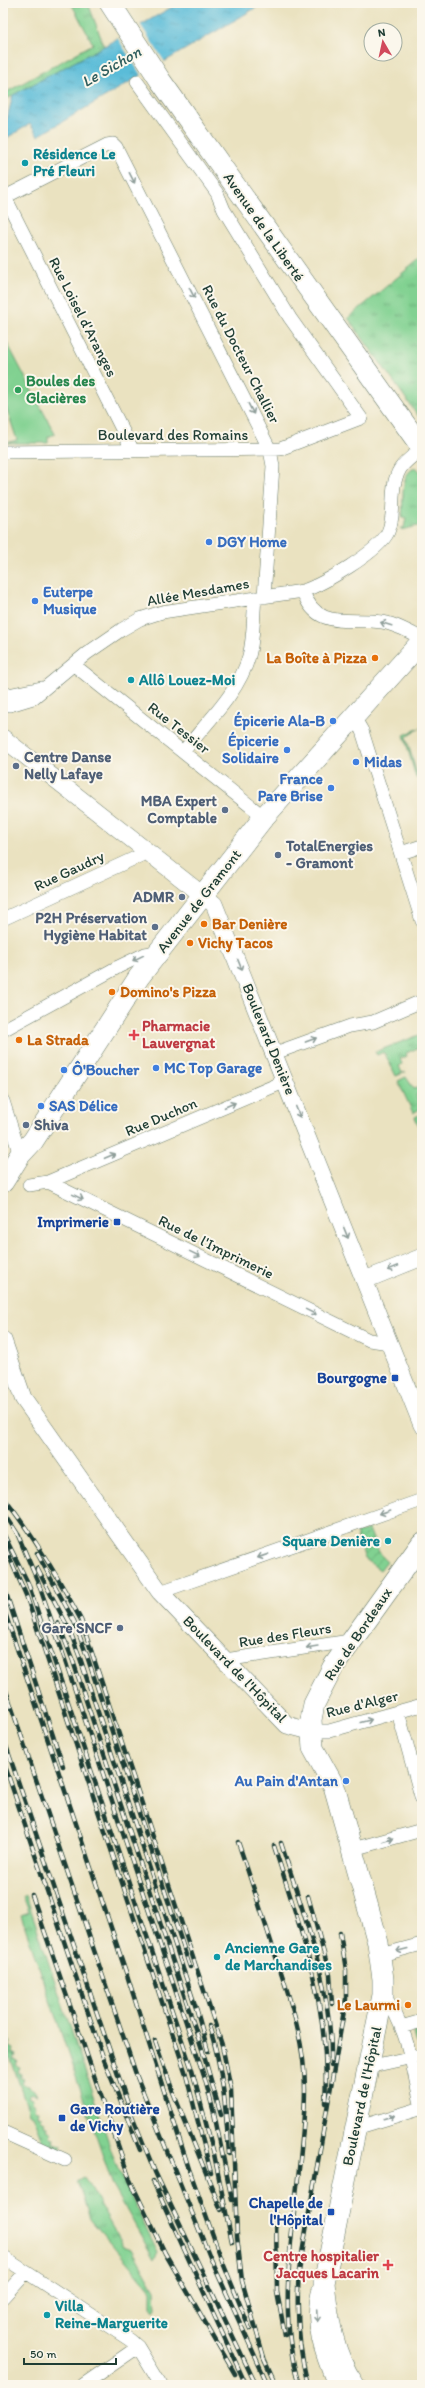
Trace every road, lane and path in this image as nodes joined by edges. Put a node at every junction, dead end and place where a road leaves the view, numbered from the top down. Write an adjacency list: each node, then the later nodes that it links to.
1 (115, 10): 4 (main road, Avenue de la Liberté)
2 (137, 82): 5 (street, Boulevard des Romains)
3 (4, 198): 5 (street, Rue du Docteur Challier, one-way to 5); 6 (street, Rue Loisel d'Aranges)
4 (422, 448): 8 (street, Allée Mesdames)
5 (270, 450): 6 (street, Boulevard des Romains); 9 (street, Rue du Docteur Challier)
6 (133, 451): 7 (street, Boulevard des Romains)
7 (3, 452)
8 (303, 591): 9 (street, Allée Mesdames); 10 (street, one-way to 8)
9 (259, 597): 11 (street, Allée Mesdames); 17 (street, Rue du Docteur Challier)
10 (422, 640): 15 (main road, Avenue de Gramont)
11 (74, 665): 12 (street, Allée Mesdames); 17 (street, Rue Tessier)
12 (48, 687): 13 (street, Allée Mesdames); 14 (street, Allée Mesdames)
13 (3, 696)
14 (3, 704)
15 (354, 717): 18 (main road, Avenue de Gramont); 21 (street)
16 (3, 738): 20 (street, Boulevard Denière)
17 (182, 752): 18 (street, Rue Tessier)
18 (264, 817): 22 (main road, Avenue de Gramont)
19 (422, 846): 21 (street)
20 (148, 852): 22 (street, Boulevard Denière); 23 (street, Rue Gaudry)
21 (400, 852): 24 (street)
22 (203, 895): 25 (main road, Avenue de Gramont); 30 (street, Boulevard Denière, one-way to 30)
23 (3, 919)
24 (422, 921)
25 (159, 952): 26 (street, one-way to 26); 27 (main road, Avenue de Gramont)
26 (118, 967): 27 (street); 29 (street)
27 (139, 977): 33 (main road, Avenue de Gramont)
28 (422, 1001): 30 (street, one-way to 28)
29 (3, 1030)
30 (275, 1053): 31 (street, Boulevard Denière)
31 (286, 1082): 35 (street, Rue Duchon, one-way to 31); 38 (street, Boulevard Denière, one-way to 38)
32 (3, 1101): 33 (street)
33 (20, 1155): 34 (main road, Avenue de Gramont)
34 (3, 1182)
35 (48, 1182): 36 (street); 40 (street, Rue de l'Imprimerie, one-way to 40)
36 (29, 1185)
37 (422, 1257): 38 (street, one-way to 38)
38 (364, 1280): 40 (street, Boulevard Denière)
39 (3, 1340): 44 (street, Boulevard de l'Hôpital)
40 (390, 1343): 41 (street, Boulevard Denière)
41 (422, 1425)
42 (422, 1500): 44 (street, one-way to 44)
43 (422, 1543): 45 (main road, Rue de Bordeaux)
44 (160, 1592): 46 (street, Boulevard de l'Hôpital)
45 (350, 1641): 46 (street, Rue des Fleurs, one-way to 46); 49 (main road, Rue de Bordeaux)
46 (225, 1660): 49 (street, Boulevard de l'Hôpital)
47 (422, 1705): 48 (street, Rue d'Alger)
48 (398, 1712): 49 (street, Rue d'Alger, one-way to 48); 50 (street)
49 (310, 1731): 52 (main road, Boulevard de l'Hôpital)
50 (422, 1800)
51 (422, 1830): 52 (street, one-way to 51)
52 (353, 1849): 54 (main road, Boulevard de l'Hôpital)
53 (422, 1944): 54 (street, one-way to 54)
54 (381, 1955): 55 (main road, Boulevard de l'Hôpital)
55 (382, 1996): 57 (street); 59 (main road, Boulevard de l'Hôpital)
56 (422, 2021): 57 (street)
57 (401, 2027): 58 (street)
58 (416, 2056): 59 (street); 60 (street)
59 (368, 2067): 61 (main road, Boulevard de l'Hôpital)
60 (422, 2108): 61 (street, one-way to 60)
61 (356, 2128): 64 (main road, Boulevard de l'Hôpital)
62 (3, 2132): 63 (street)
63 (65, 2160)
64 (338, 2213): 69 (main road, Boulevard de l'Hôpital); 69 (main road, Boulevard de l'Hôpital, one-way to 69)
65 (3, 2257): 66 (street)
66 (26, 2272): 67 (street); 68 (street)
67 (3, 2297)
68 (138, 2347): 70 (street); 71 (street)
69 (349, 2382)
70 (88, 2384)
71 (161, 2385)

